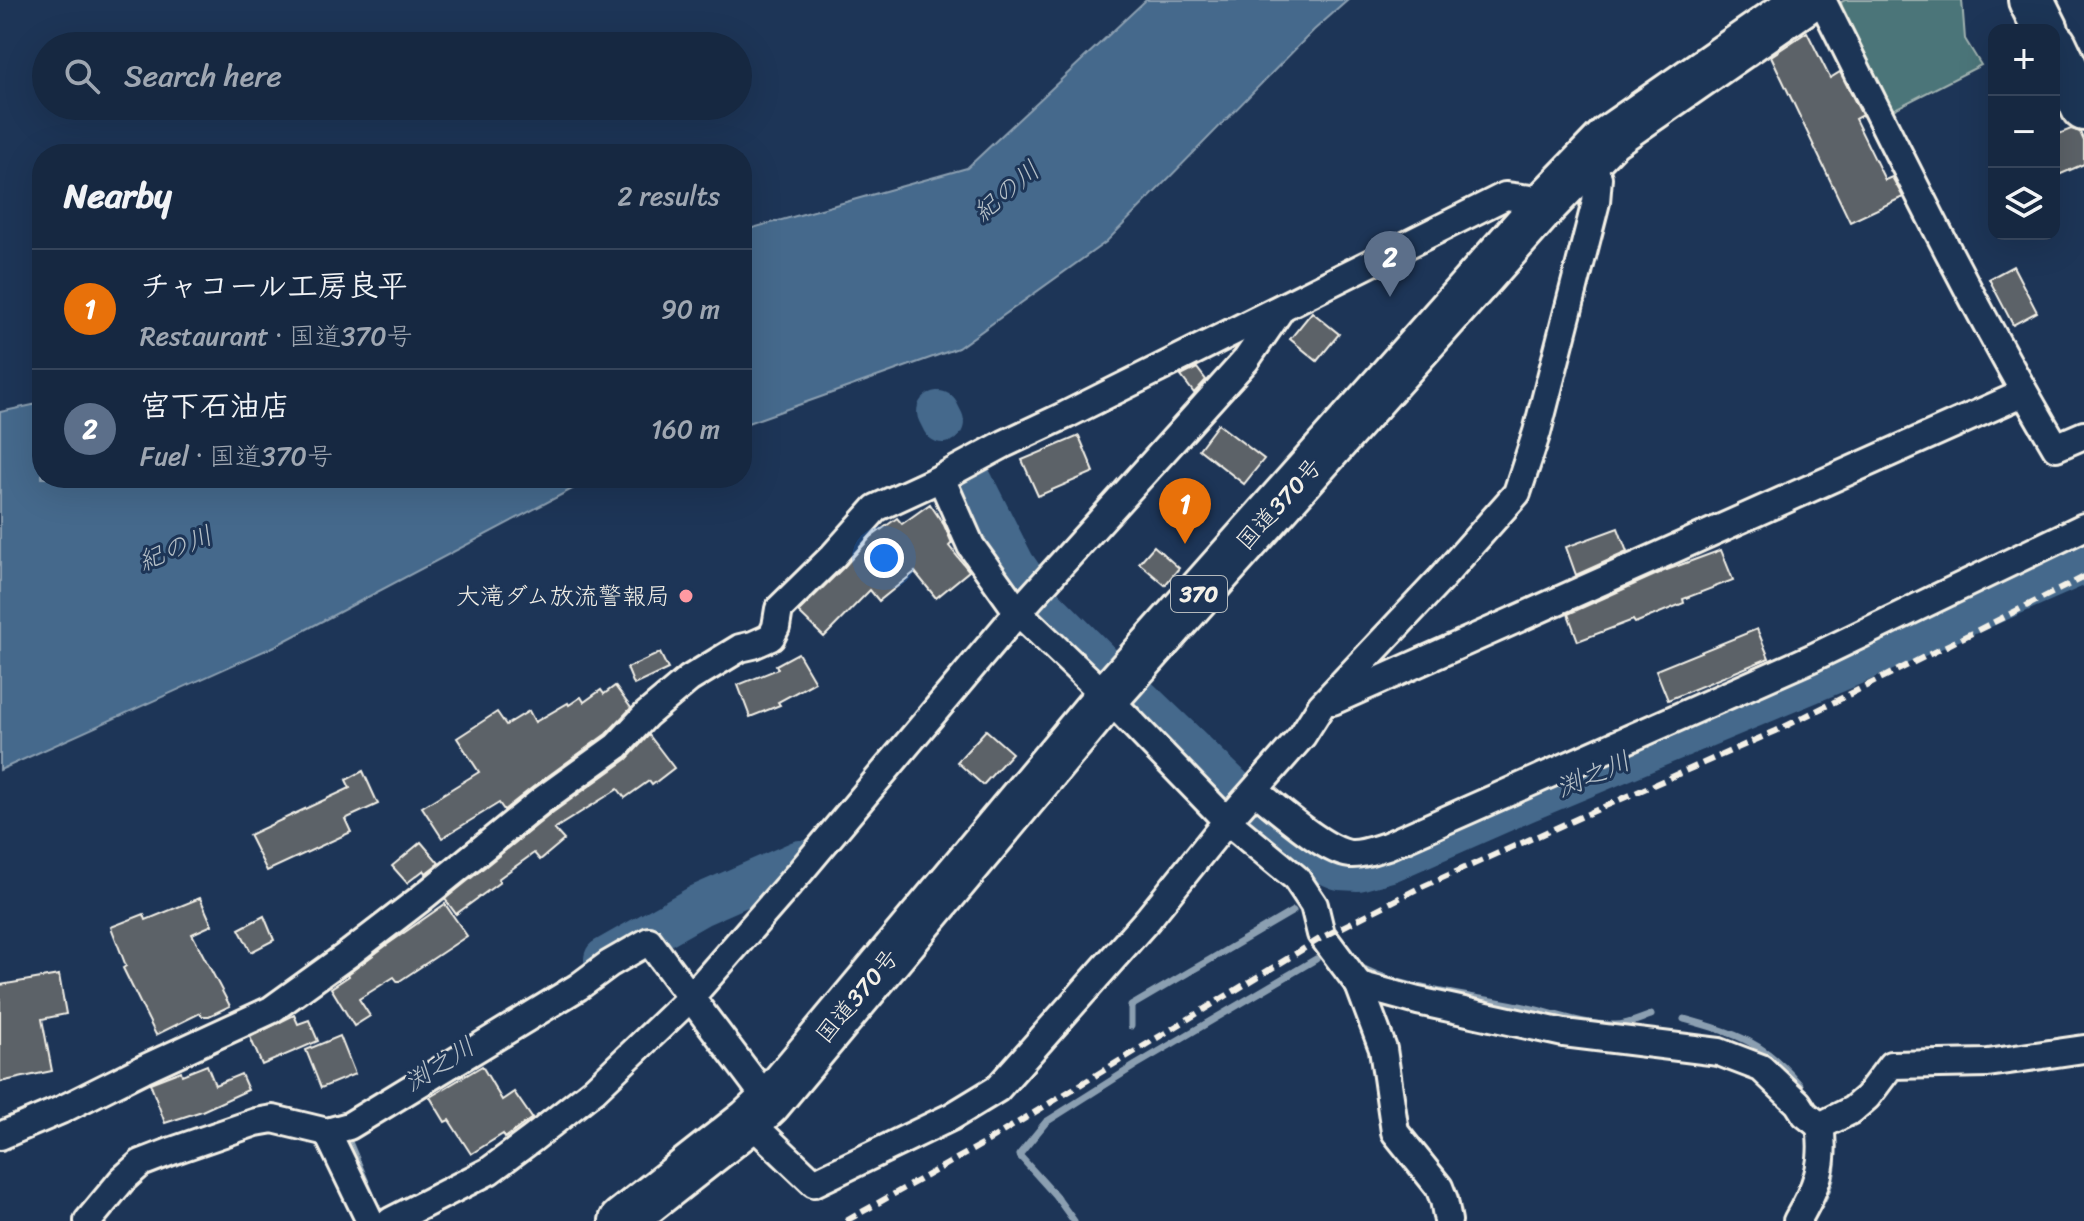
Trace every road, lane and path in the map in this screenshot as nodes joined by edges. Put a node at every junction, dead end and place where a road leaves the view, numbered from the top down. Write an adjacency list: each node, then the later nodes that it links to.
1 (1807, 0): 7 (highway, 国道370号 / 370)
2 (1822, 0): 10 (street)
3 (2031, 0): 4 (highway)
4 (2043, 24)
5 (2060, 55): 6 (highway)
6 (2081, 90)
7 (1582, 166): 8 (highway, 国道370号 / 370); 16 (street)
8 (1548, 201): 9 (street); 15 (highway, 国道370号 / 370)
9 (1281, 309): 12 (street); 14 (street)
10 (2024, 393): 11 (street); 16 (street)
11 (2084, 435)
12 (941, 478): 14 (street); 24 (street)
13 (2084, 527): 17 (street)
14 (1022, 607): 15 (street); 19 (street)
15 (1107, 697): 17 (street); 21 (highway, 国道370号 / 370)
16 (1321, 706): 17 (street)
17 (1243, 805): 18 (street); 21 (street)
18 (1359, 985): 22 (street); 29 (street)
19 (690, 998): 21 (street); 23 (street); 27 (street)
20 (2084, 1049): 22 (street)
21 (759, 1111): 28 (highway, 国道370号 / 370)
22 (1820, 1126): 30 (street)
23 (327, 1132): 25 (street); 26 (street)
24 (0, 1136)
25 (88, 1221)
26 (370, 1221)
27 (391, 1221)
28 (622, 1221)
29 (1448, 1221)
30 (1797, 1221)

